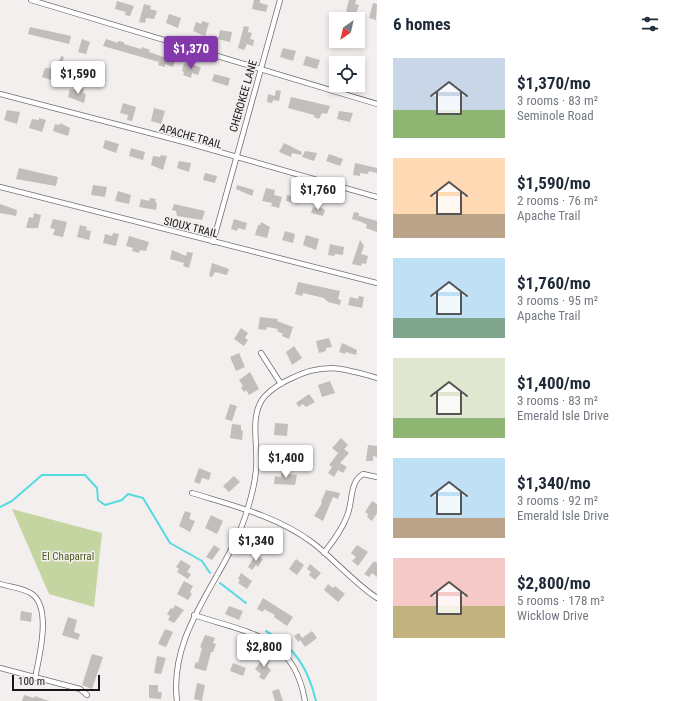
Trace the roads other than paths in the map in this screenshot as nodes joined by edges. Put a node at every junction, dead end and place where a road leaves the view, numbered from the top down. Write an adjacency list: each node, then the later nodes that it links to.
1 (31, 0): 3 (street)
2 (280, 0): 3 (street, CHEROKEE LANE)
3 (260, 69): 5 (street); 6 (street, CHEROKEE LANE)
4 (0, 94): 6 (street, APACHE TRAIL)
5 (377, 104)
6 (235, 158): 8 (street, APACHE TRAIL); 9 (street, CHEROKEE LANE)
7 (0, 187): 9 (street, SIOUX TRAIL)
8 (377, 197)
9 (213, 242): 10 (street, SIOUX TRAIL)
10 (377, 283)
11 (261, 353): 13 (street)
12 (377, 378): 13 (street)
13 (281, 384): 16 (street)
14 (377, 477): 17 (street)
15 (192, 493): 16 (street)
16 (248, 510): 17 (street); 20 (street)
17 (324, 553): 19 (street)
18 (0, 584): 22 (street)
19 (377, 598)
20 (194, 615): 24 (street); 25 (street)
21 (0, 668): 22 (street)
22 (35, 678): 23 (street)
23 (87, 695)
24 (177, 701)
25 (306, 701)

